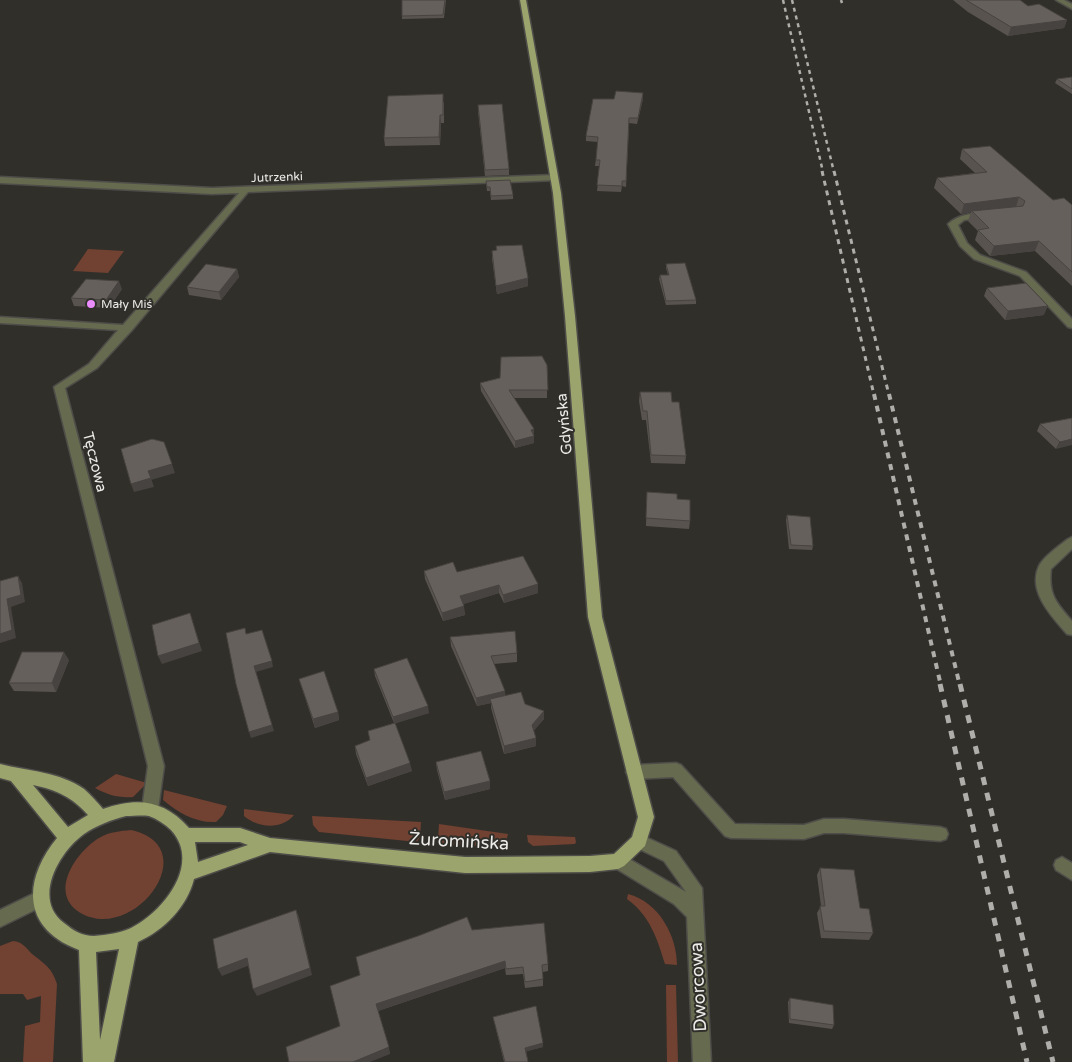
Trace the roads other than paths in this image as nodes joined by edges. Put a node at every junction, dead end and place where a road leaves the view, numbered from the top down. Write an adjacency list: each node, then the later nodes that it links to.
1 (523, 0): 4 (main road, Gdyńska)
2 (1059, 0): 3 (street)
3 (1072, 7)
4 (554, 178): 6 (street, Jutrzenki); 14 (main road, Gdyńska)
5 (0, 180): 6 (street, Jutrzenki)
6 (246, 191): 10 (street, Tęczowa)
7 (999, 214): 9 (street)
8 (0, 320): 10 (street)
9 (1072, 325)
10 (128, 328): 16 (street, Tęczowa)
11 (1072, 542): 12 (street)
12 (1072, 630)
13 (0, 771): 15 (main road)
14 (634, 772): 18 (street); 21 (main road, Gdyńska)
15 (16, 775): 17 (main road); 20 (main road)
16 (150, 810): 17 (main road); 19 (main road)
17 (100, 816): 20 (main road)
18 (940, 834)
19 (186, 835): 22 (main road, Żuromińska); 24 (main road)
20 (67, 838): 25 (main road)
21 (640, 841): 23 (main road); 26 (street, Dworcowa)
22 (270, 845): 23 (main road, Żuromińska); 24 (main road, Żuromińska)
23 (618, 861): 26 (street)
24 (189, 873): 28 (main road)
25 (41, 898): 27 (street); 29 (main road)
26 (695, 913): 32 (street, Dworcowa)
27 (0, 920)
28 (130, 937): 29 (main road); 31 (main road)
29 (87, 944): 30 (main road)
30 (92, 1062)
31 (105, 1062)
32 (702, 1062)

